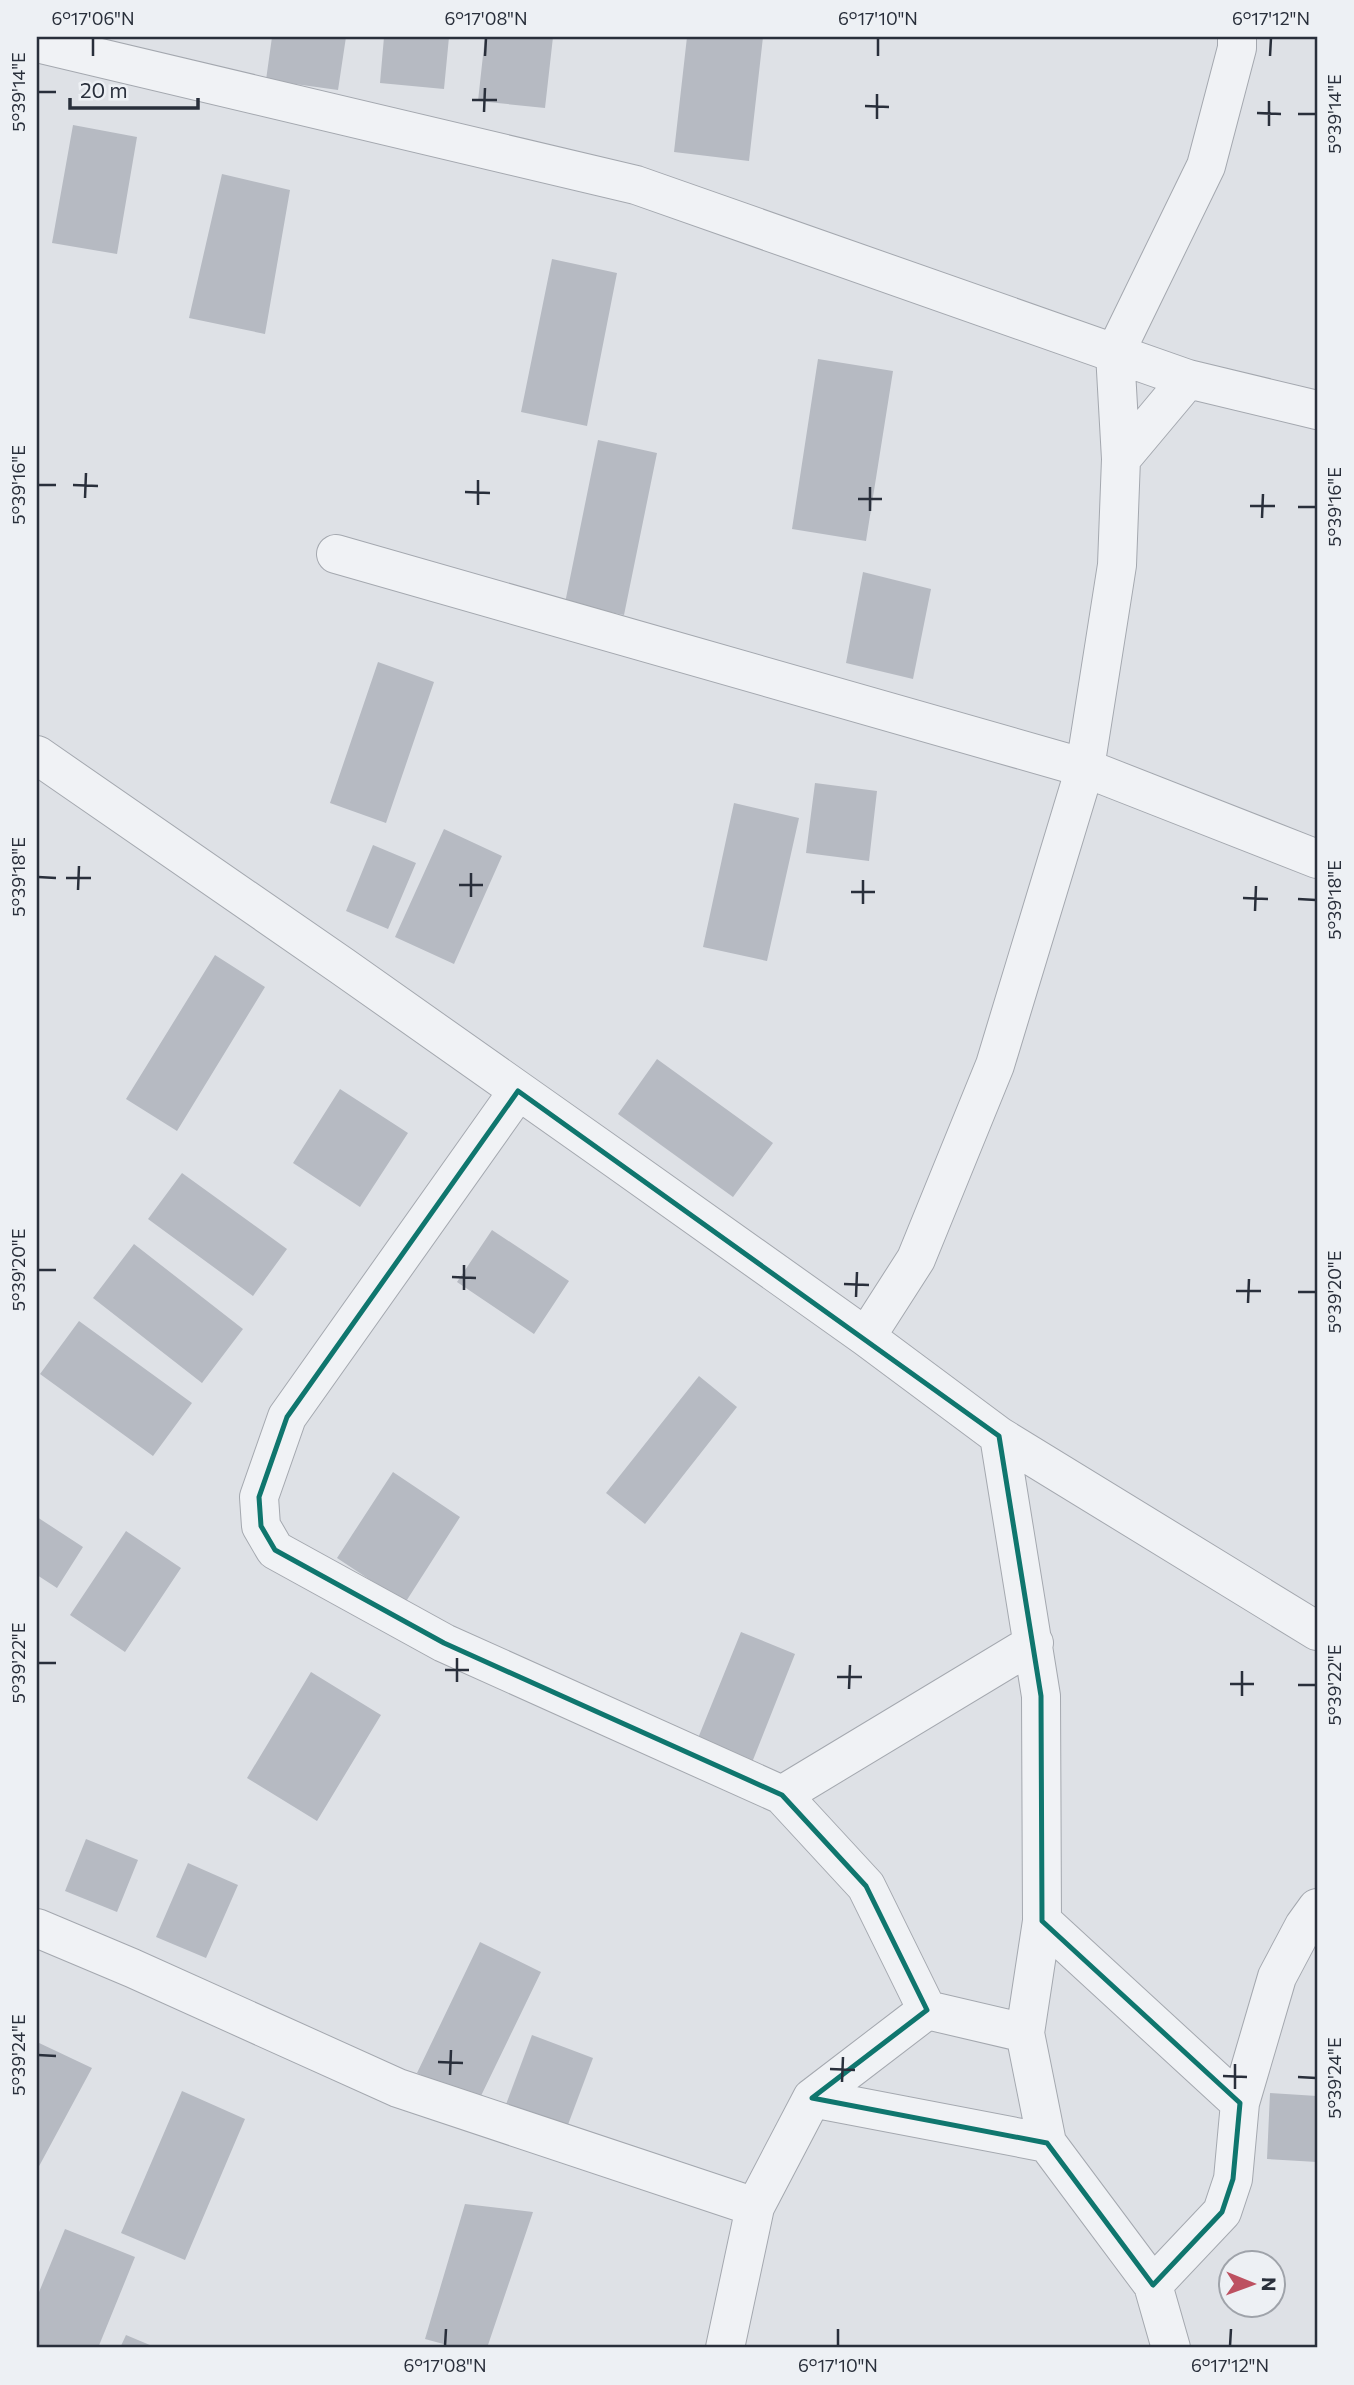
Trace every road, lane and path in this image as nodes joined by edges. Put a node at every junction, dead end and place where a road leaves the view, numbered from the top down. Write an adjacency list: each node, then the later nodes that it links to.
1 (1237, 37): 3 (street)
2 (37, 43): 3 (street)
3 (1115, 353): 4 (street); 6 (street)
4 (1188, 379): 5 (street); 6 (street)
5 (1317, 410)
6 (1121, 459): 9 (street)
7 (336, 554): 9 (street)
8 (37, 755): 11 (street)
9 (1085, 768): 10 (street); 12 (street)
10 (1317, 859)
11 (518, 1091): 12 (street); 16 (street)
12 (866, 1337): 13 (street)
13 (999, 1436): 14 (street); 15 (street)
14 (1317, 1631)
15 (1034, 1643): 16 (street); 18 (street)
16 (782, 1795): 20 (street)
17 (1317, 1908): 23 (street)
18 (1042, 1921): 21 (street); 23 (street)
19 (37, 1928): 25 (street)
20 (927, 2010): 21 (street); 22 (street)
21 (1025, 2033): 24 (street)
22 (812, 2098): 24 (street); 25 (street)
23 (1240, 2103): 26 (street)
24 (1047, 2143): 26 (street)
25 (755, 2207): 27 (street)
26 (1153, 2285): 28 (street)
27 (725, 2348)
28 (1171, 2348)

